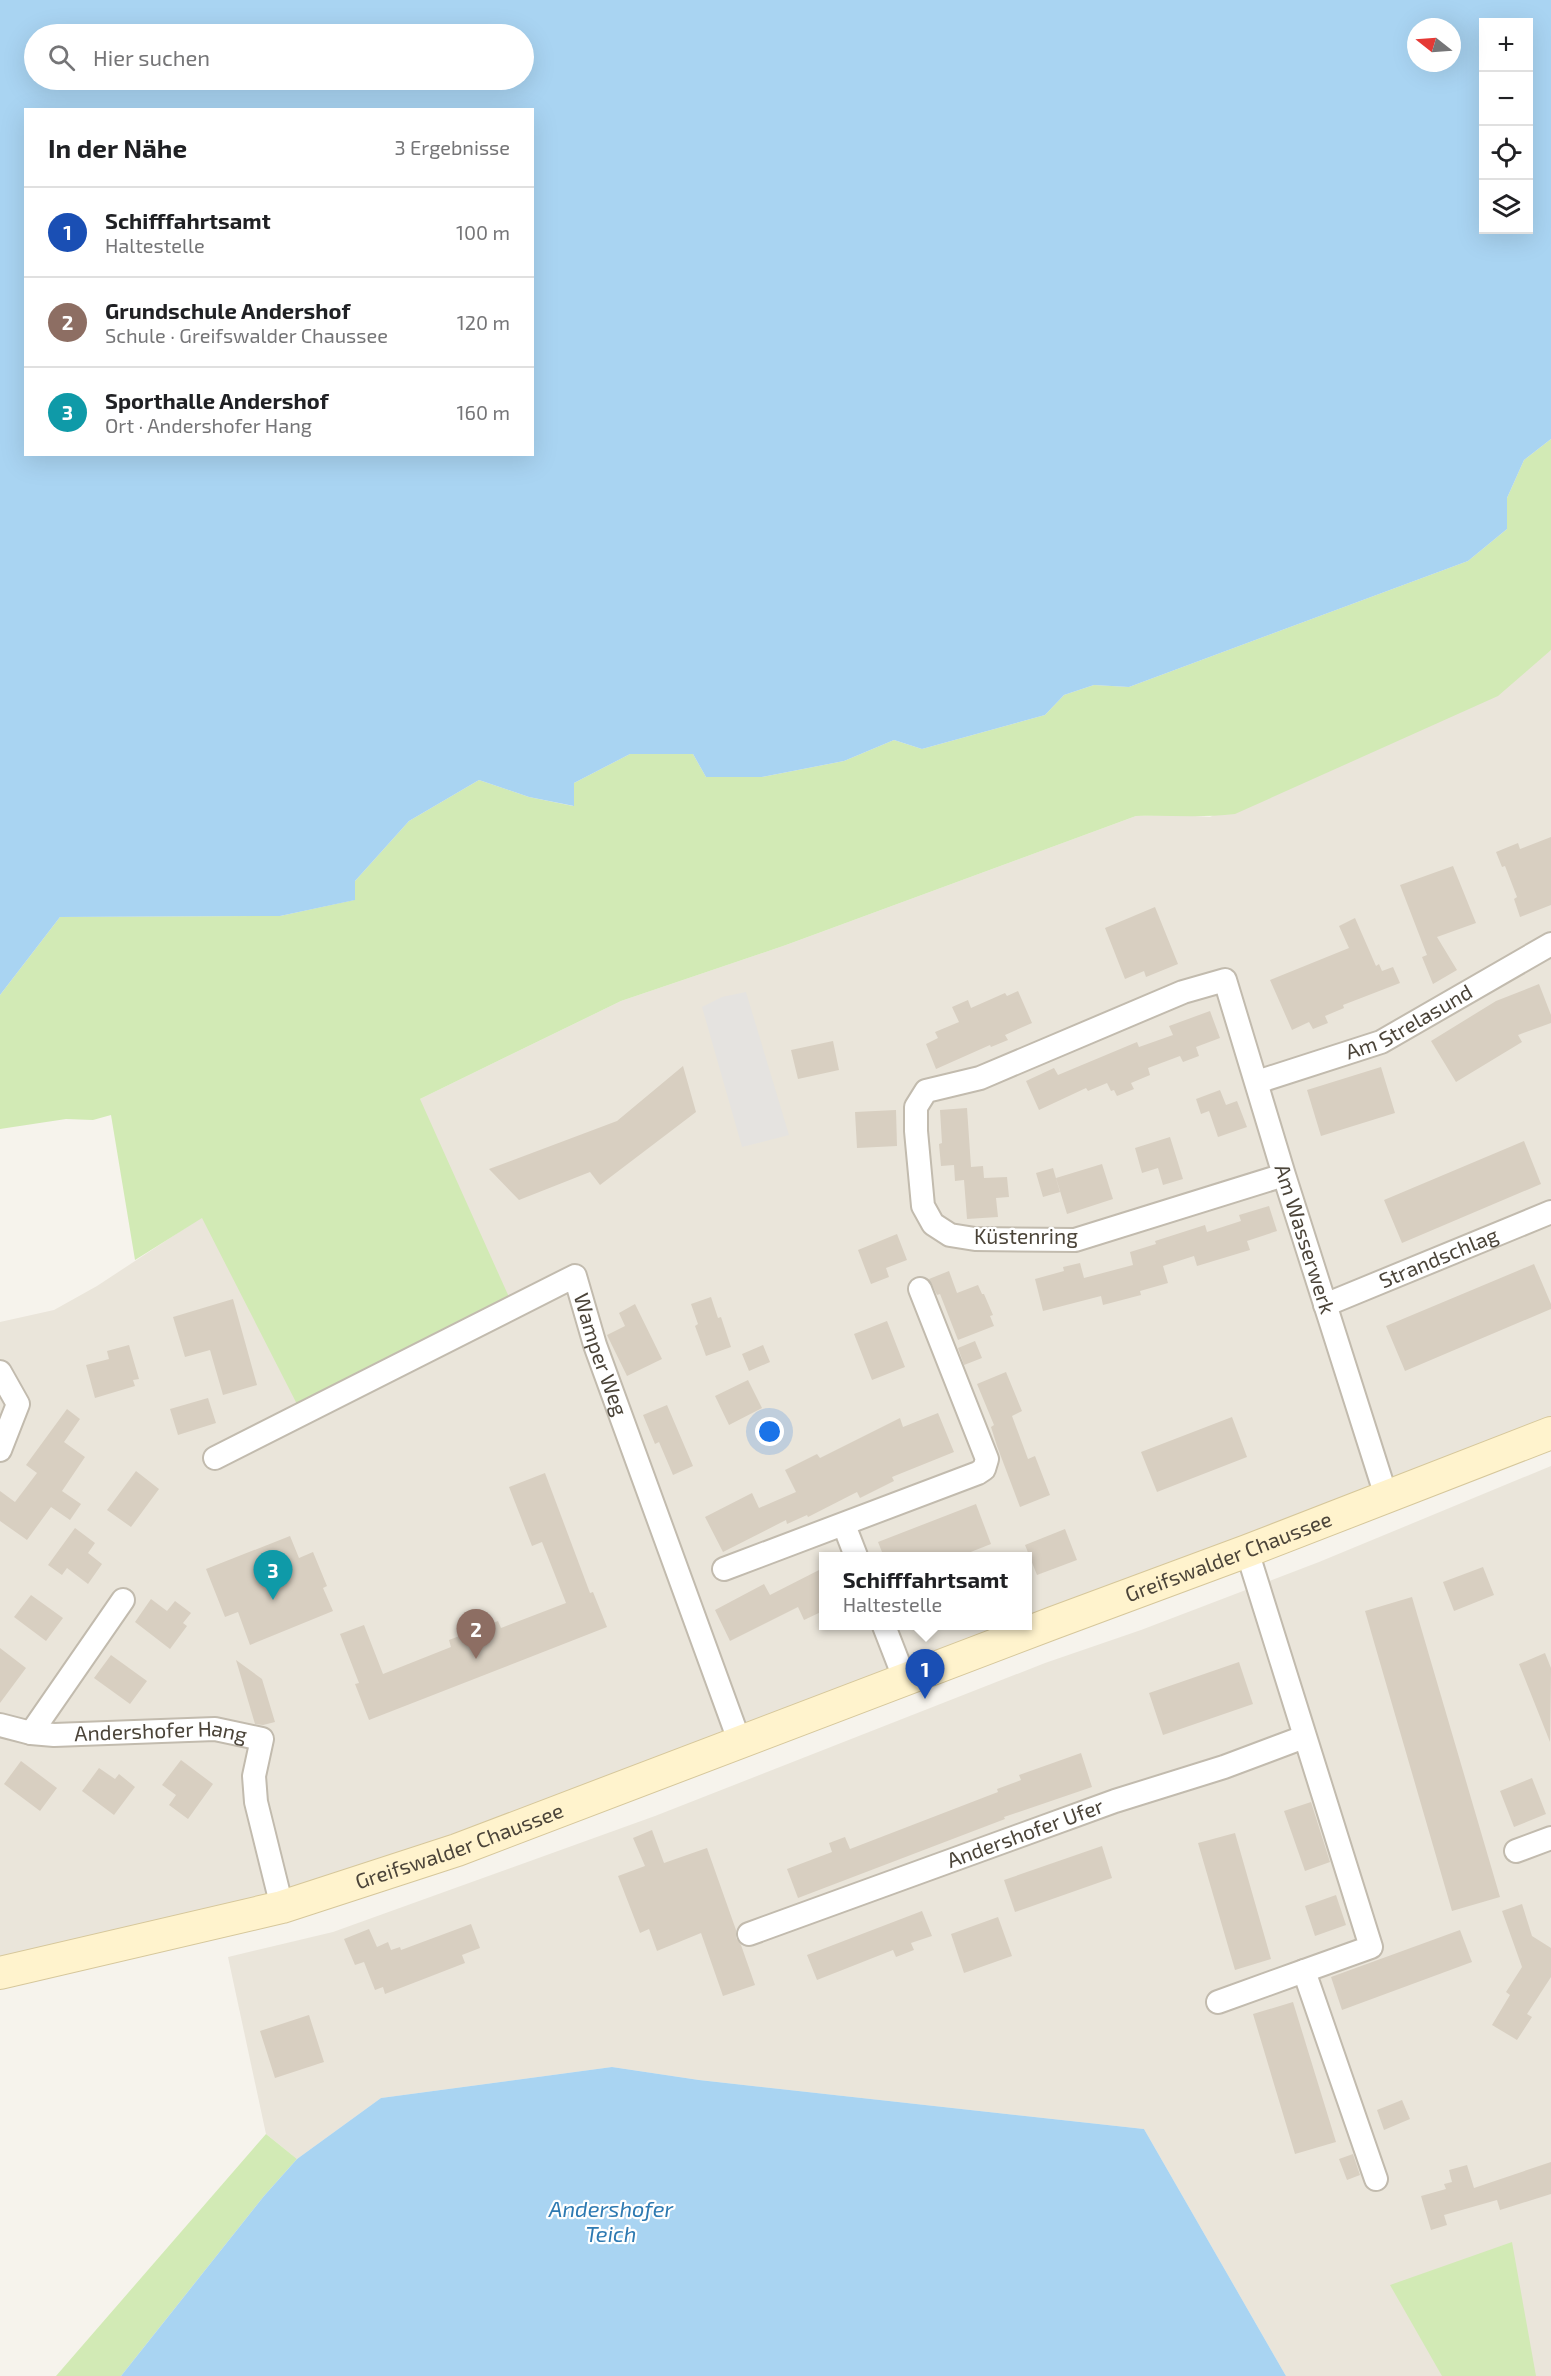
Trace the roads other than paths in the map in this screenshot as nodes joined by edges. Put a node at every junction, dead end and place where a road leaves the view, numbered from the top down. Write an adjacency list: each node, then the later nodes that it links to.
1 (1551, 944): 3 (street, Am Strelasund)
2 (1225, 980): 3 (street, Am Wasserwerk); 4 (street, Küstenring)
3 (1257, 1082): 4 (street, Am Wasserwerk)
4 (1284, 1175): 7 (street, Am Wasserwerk)
5 (1551, 1212): 7 (street, Strandschlag)
6 (920, 1289): 13 (street)
7 (1325, 1305): 12 (street, Am Wasserwerk)
8 (0, 1372): 10 (street)
9 (1551, 1433): 12 (main road, Greifswalder Chaussee)
10 (0, 1450)
11 (215, 1458): 23 (street, Wamper Weg)
12 (1386, 1496): 14 (main road, Greifswalder Chaussee)
13 (844, 1525): 15 (street); 16 (street)
14 (1247, 1551): 19 (main road, Greifswalder Chaussee); 22 (street)
15 (854, 1552)
16 (724, 1569)
17 (123, 1600): 21 (street, Andershofer Hang)
18 (885, 1630): 19 (street)
19 (904, 1680): 23 (main road, Greifswalder Chaussee)
20 (0, 1725): 21 (street, Andershofer Hang)
21 (31, 1733): 26 (street, Andershofer Hang)
22 (1304, 1737): 27 (street, Andershofer Ufer); 28 (street)
23 (740, 1743): 26 (main road, Greifswalder Chaussee)
24 (1551, 1838): 25 (street)
25 (1516, 1851)
26 (282, 1907): 29 (main road, Greifswalder Chaussee)
27 (749, 1934)
28 (1304, 1971): 30 (street); 31 (street)
29 (0, 1973)
30 (1218, 2002)
31 (1376, 2179)

